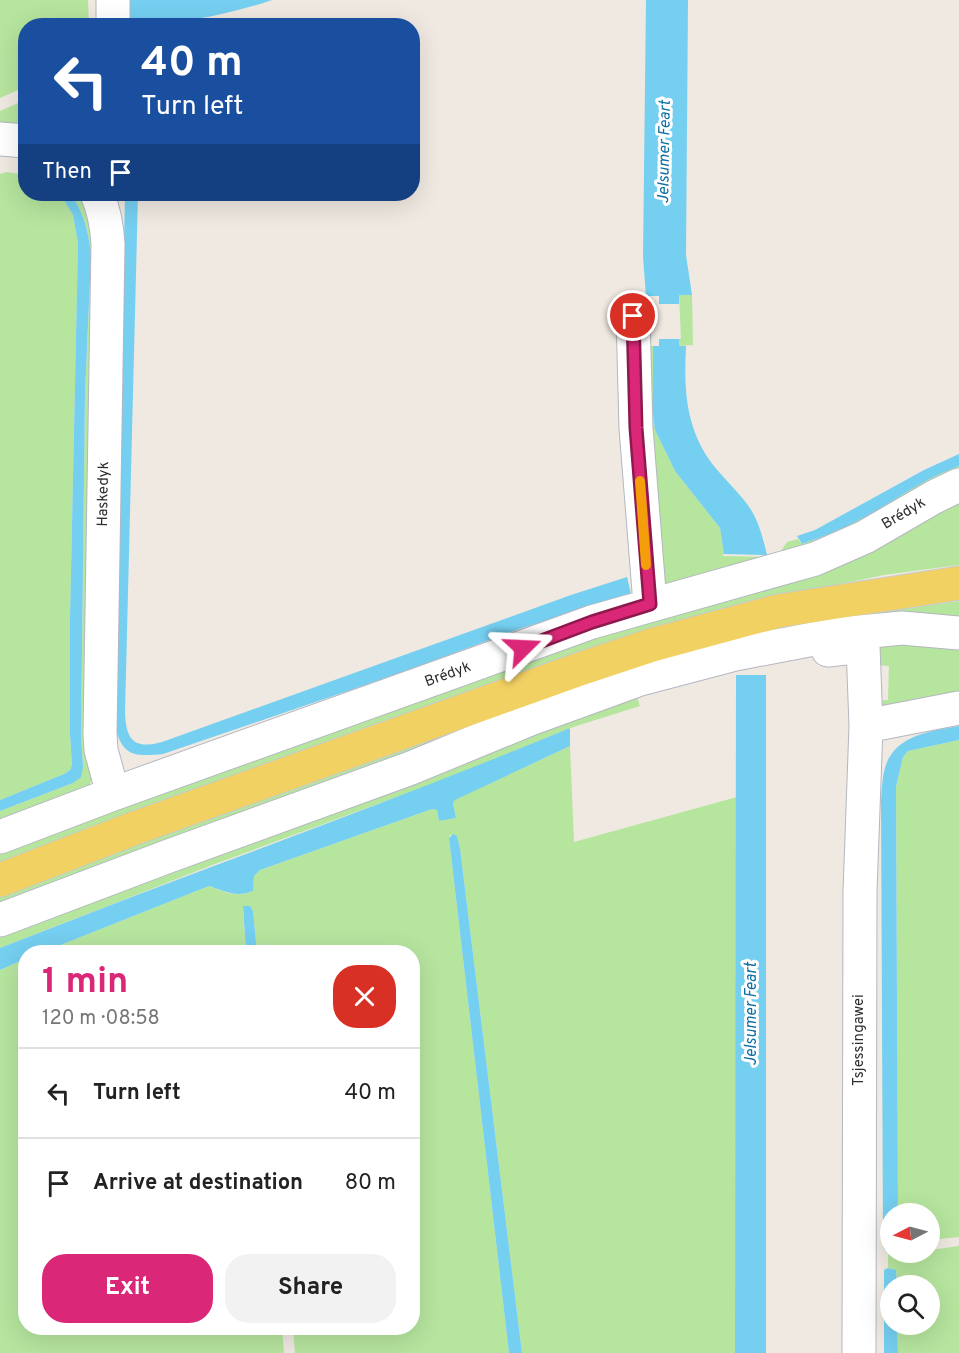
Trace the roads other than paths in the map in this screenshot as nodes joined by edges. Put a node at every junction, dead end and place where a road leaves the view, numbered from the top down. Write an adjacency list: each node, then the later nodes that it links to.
1 (113, 0): 2 (street)
2 (113, 18)
3 (0, 139): 4 (street)
4 (18, 140)
5 (99, 201): 14 (street, Haskedyk)
6 (633, 316): 9 (street)
7 (959, 485): 9 (street, Brédyk)
8 (959, 583): 16 (main road)
9 (650, 604): 14 (street, Brédyk)
10 (959, 633): 17 (street)
11 (646, 692): 13 (street, Tsjessingawei)
12 (959, 708): 13 (street)
13 (866, 726): 18 (street, Tsjessingawei)
14 (113, 794): 15 (street, Brédyk)
15 (0, 837)
16 (0, 880)
17 (0, 920)
18 (859, 1353)

